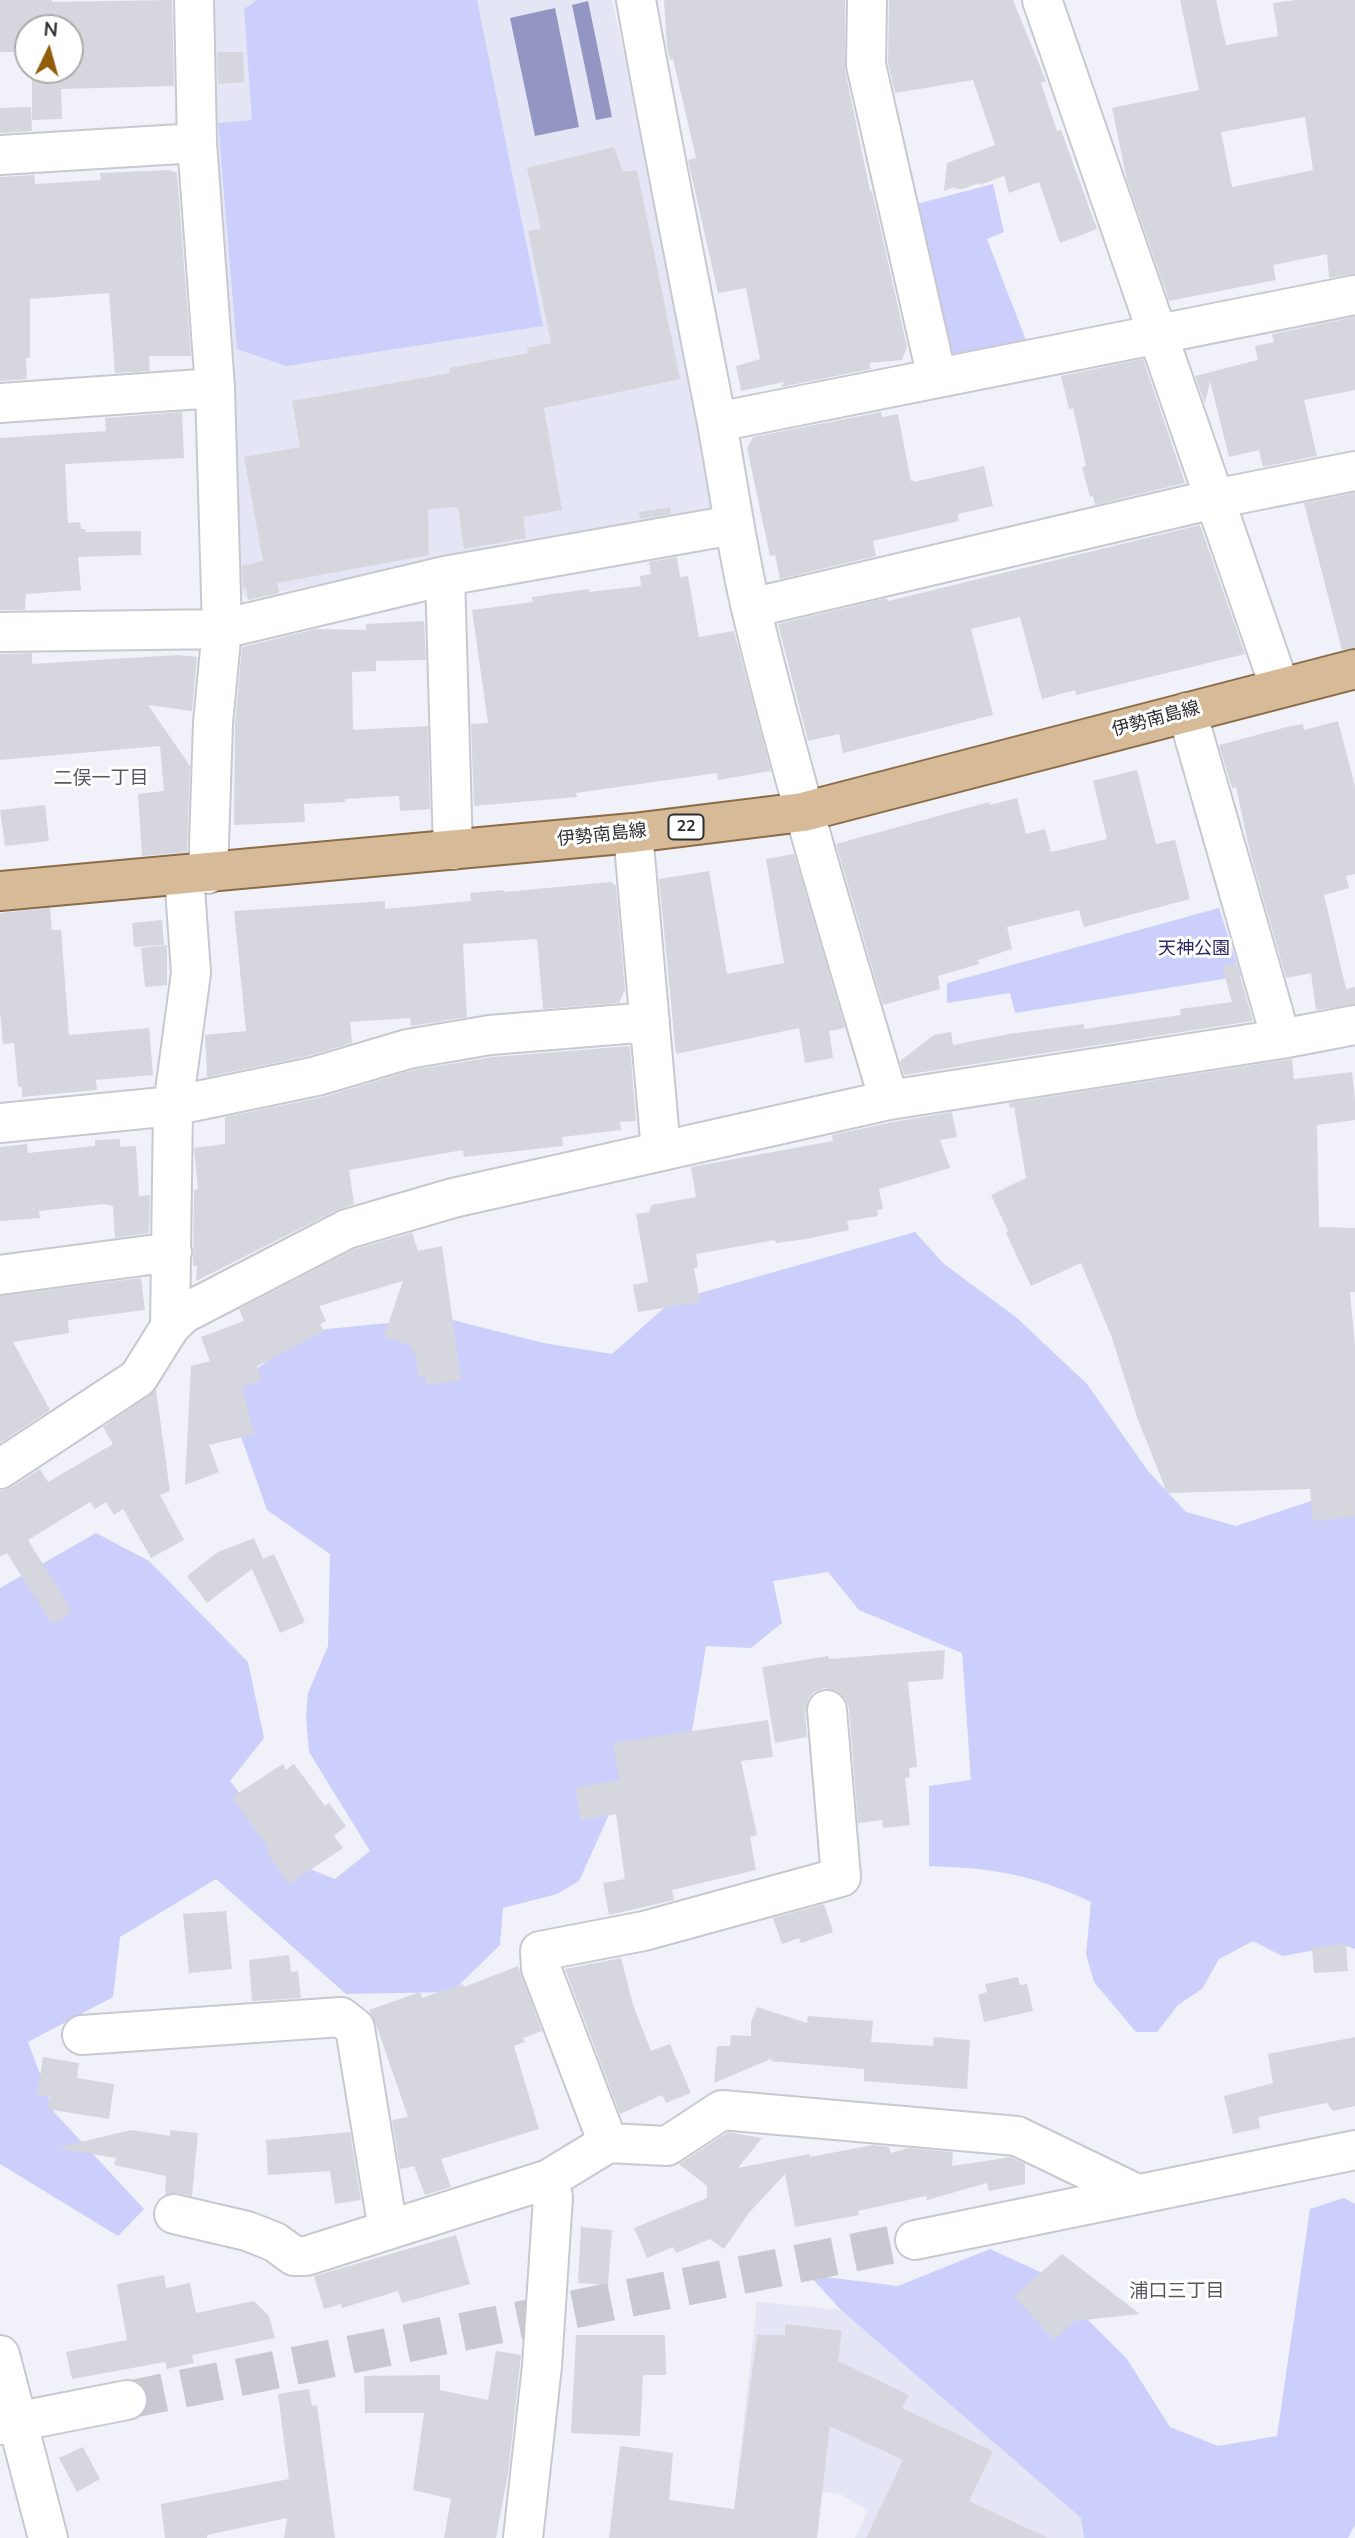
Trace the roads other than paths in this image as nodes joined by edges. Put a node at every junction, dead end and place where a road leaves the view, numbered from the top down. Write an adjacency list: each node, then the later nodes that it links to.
1 (194, 0): 5 (street)
2 (636, 0): 12 (street)
3 (867, 0): 9 (street)
4 (1042, 0): 8 (street)
5 (197, 143): 6 (street); 10 (street)
6 (0, 155)
7 (1355, 295): 8 (street)
8 (1157, 335): 9 (street); 14 (street)
9 (937, 378): 12 (street)
10 (215, 388): 11 (street); 18 (street)
11 (0, 403)
12 (717, 422): 15 (street)
13 (1355, 471): 14 (street)
14 (1214, 499): 17 (street); 21 (street)
15 (733, 524): 16 (street); 17 (street)
16 (445, 576): 18 (street); 25 (street)
17 (751, 608): 23 (street)
18 (222, 629): 19 (street); 26 (street)
19 (0, 632)
20 (1355, 669): 21 (main road, 伊勢南島線 / 22)
21 (1280, 688): 22 (main road, 伊勢南島線 / 22)
22 (1187, 712): 23 (main road, 伊勢南島線 / 22); 30 (street)
23 (803, 812): 24 (main road, 伊勢南島線 / 22); 31 (street)
24 (633, 833): 25 (main road, 伊勢南島線 / 22); 28 (street)
25 (453, 850): 26 (main road, 伊勢南島線 / 22)
26 (196, 875): 27 (main road, 伊勢南島線 / 22); 32 (street)
27 (0, 891)
28 (650, 1022): 32 (street); 34 (street)
29 (1355, 1025): 30 (street)
30 (1281, 1039): 31 (street)
31 (889, 1100): 34 (street)
32 (173, 1106): 33 (street); 35 (street)
33 (0, 1123)
34 (661, 1152): 37 (street)
35 (172, 1252): 36 (street); 37 (street)
36 (0, 1275)
37 (170, 1327): 38 (street)
38 (0, 1469)
39 (827, 1710): 41 (street)
40 (82, 2035): 46 (street)
41 (608, 2143): 43 (street); 44 (street)
42 (1355, 2150): 44 (street)
43 (549, 2179): 46 (street); 52 (street)
44 (1137, 2194): 47 (street)
45 (174, 2214): 46 (street)
46 (388, 2230)
47 (915, 2240)
48 (0, 2355): 50 (street)
49 (127, 2400): 50 (street)
50 (9, 2423): 51 (street)
51 (48, 2538)
52 (523, 2538)

